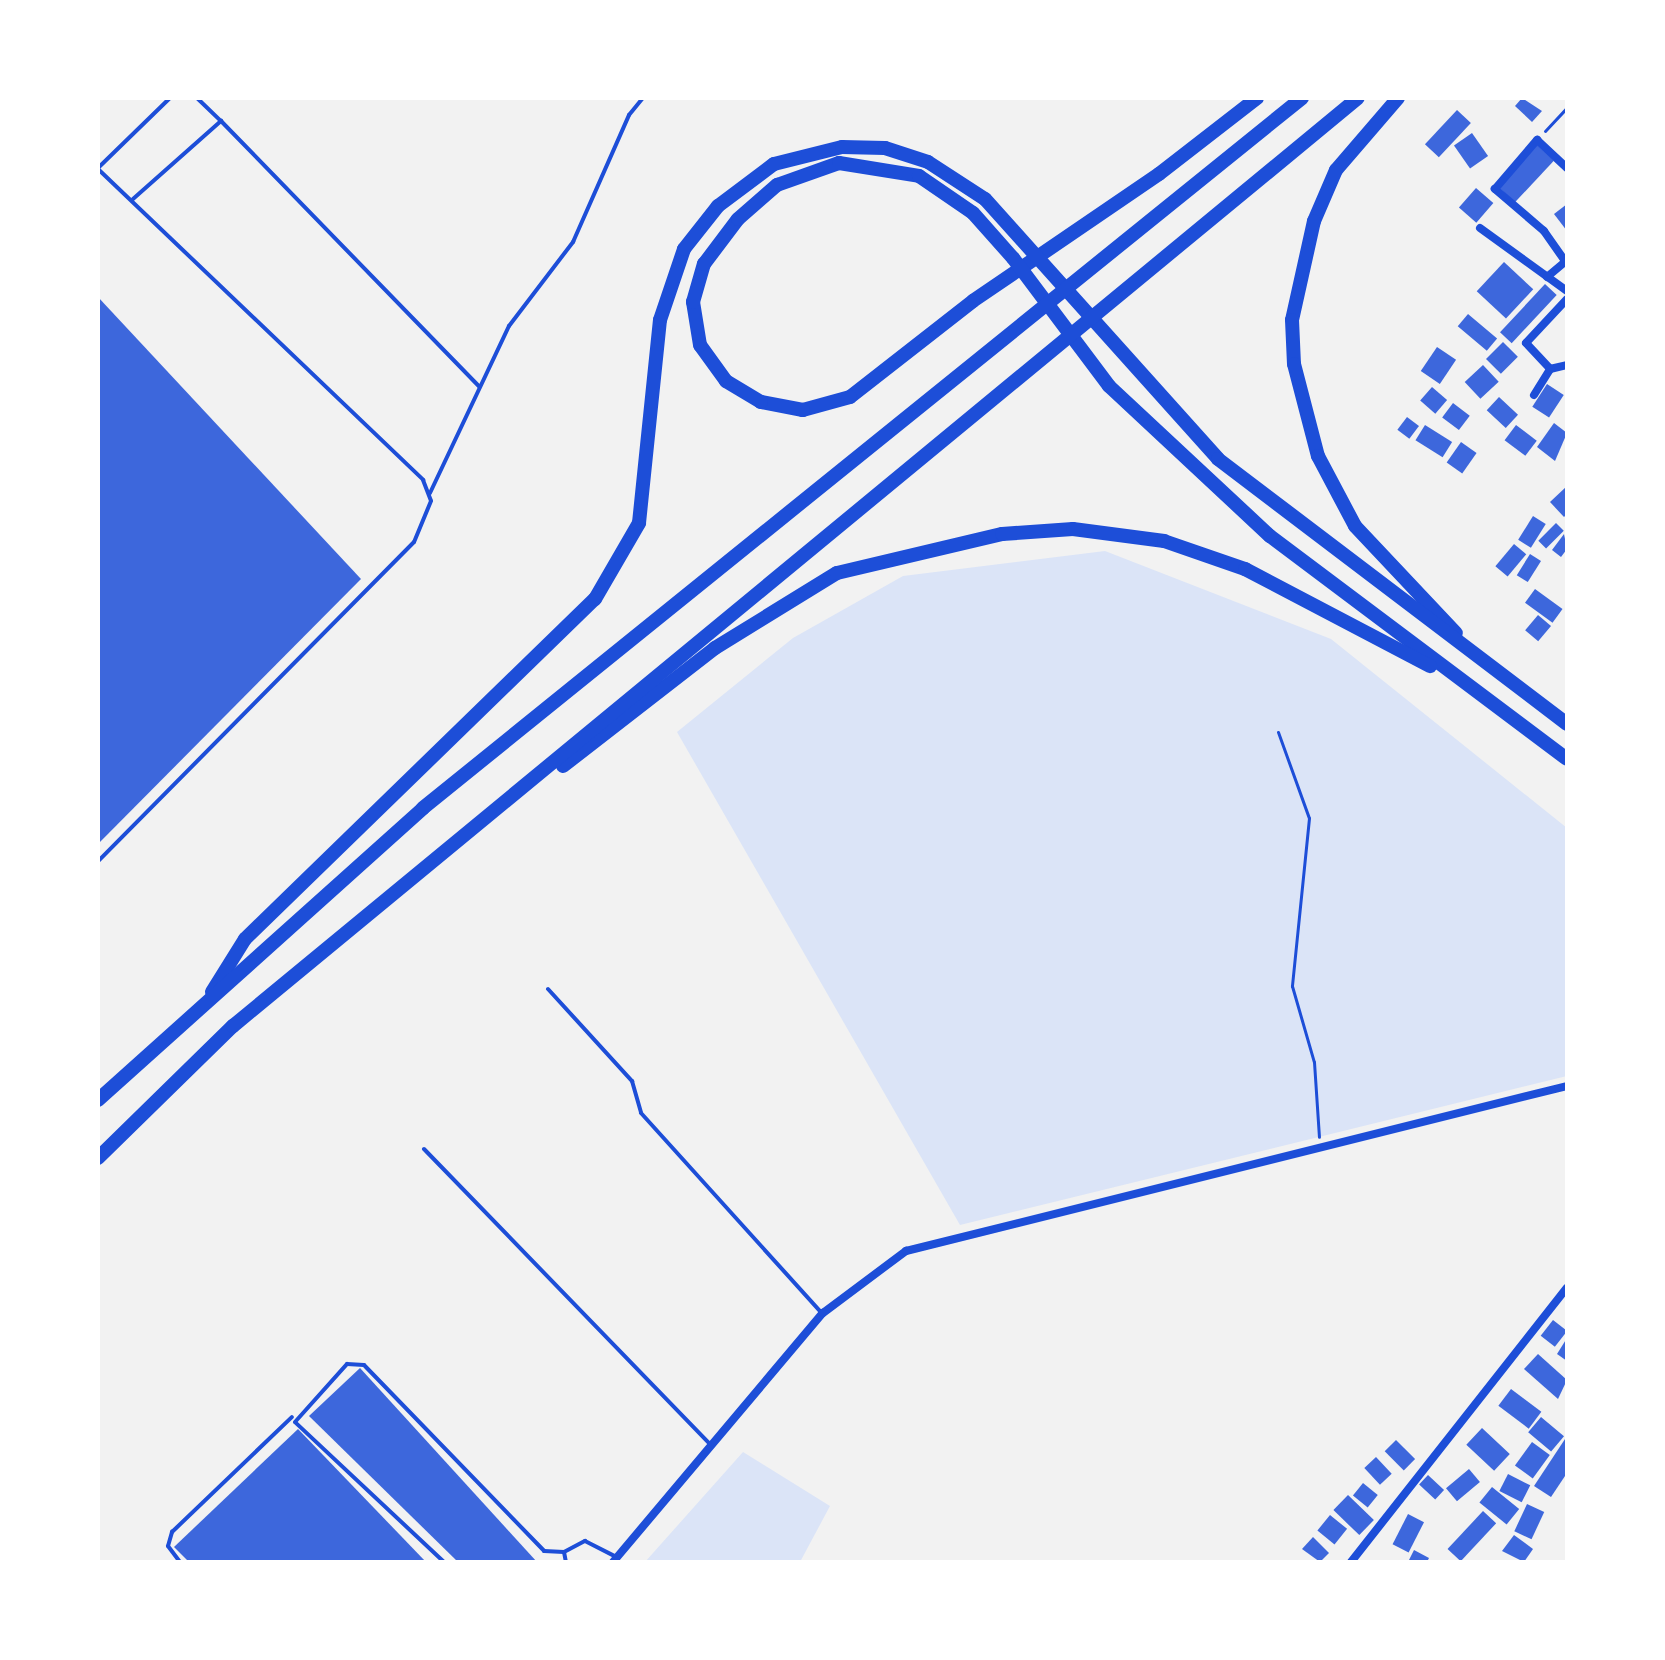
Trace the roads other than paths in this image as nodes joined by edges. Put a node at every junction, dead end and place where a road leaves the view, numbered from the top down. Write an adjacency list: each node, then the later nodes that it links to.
1 (170, 98): 9 (lane)
2 (197, 98): 8 (lane)
3 (643, 98): 19 (lane)
4 (1257, 98): 23 (highway)
5 (1302, 98): 28 (highway)
6 (1358, 98): 29 (highway)
7 (1398, 98): 22 (highway)
8 (221, 121): 11 (lane); 19 (lane)
9 (98, 168): 11 (lane)
10 (1567, 168): 13 (street)
11 (133, 199): 21 (lane)
12 (1480, 228): 14 (street)
13 (1566, 261): 14 (street)
14 (1547, 277): 15 (street)
15 (1567, 291)
16 (1567, 299): 18 (street)
17 (1567, 365): 18 (street)
18 (1550, 369): 20 (street)
19 (479, 386): 21 (lane)
20 (1534, 395)
21 (430, 493): 26 (lane)
22 (1488, 663): 24 (highway); 28 (highway)
23 (1478, 694): 25 (highway); 29 (highway)
24 (1567, 724)
25 (1567, 759)
26 (98, 861)
27 (548, 989): 35 (lane)
28 (212, 992): 31 (highway)
29 (233, 1026): 33 (highway)
30 (1567, 1086): 35 (street)
31 (98, 1100)
32 (424, 1149): 37 (lane)
33 (98, 1158)
34 (1567, 1288): 43 (street)
35 (823, 1313): 37 (street)
36 (293, 1416): 38 (lane); 40 (lane); 41 (lane)
37 (710, 1444): 39 (street)
38 (564, 1552): 39 (lane); 42 (lane)
39 (614, 1560)
40 (180, 1562)
41 (444, 1562)
42 (566, 1562)
43 (1351, 1562)

